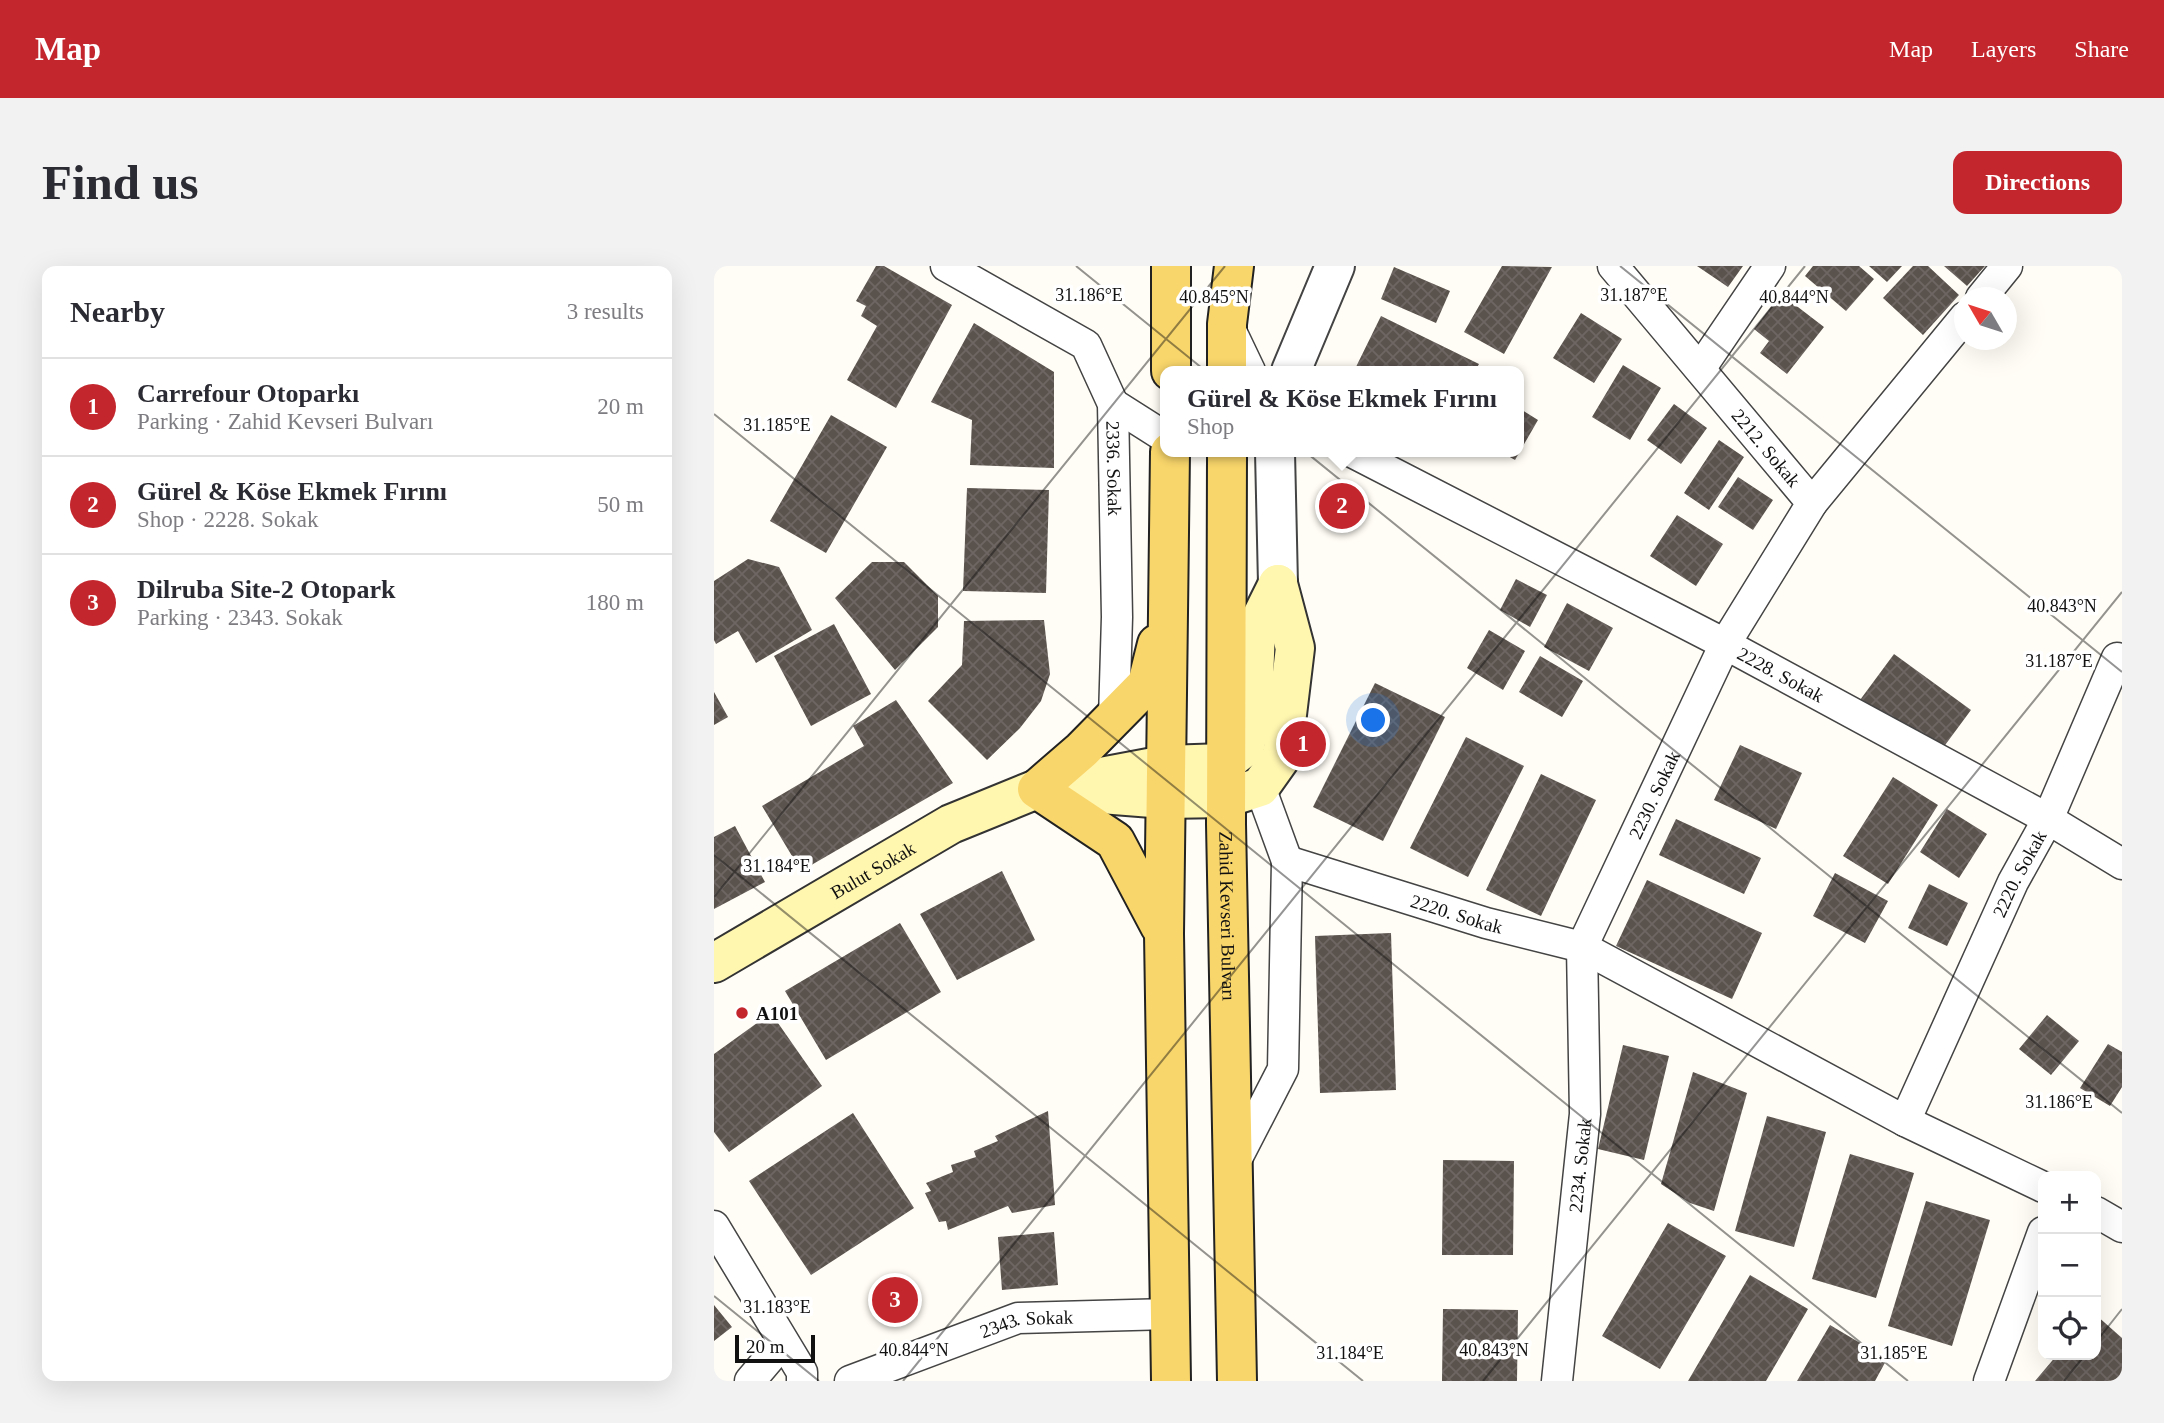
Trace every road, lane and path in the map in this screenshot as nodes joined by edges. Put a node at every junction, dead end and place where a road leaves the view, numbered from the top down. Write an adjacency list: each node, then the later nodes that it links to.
1 (946, 266): 16 (street, 2336. Sokak)
2 (1171, 266): 11 (main road)
3 (1234, 266): 9 (main road)
4 (1335, 266): 14 (street)
5 (1614, 266): 15 (street, 2212. Sokak)
6 (1770, 266): 15 (street)
7 (2007, 266): 8 (street)
8 (1990, 287)
9 (1227, 324): 12 (main road); 13 (street)
10 (1954, 330): 22 (street)
11 (1171, 366)
12 (1227, 366)
13 (1248, 366)
14 (1293, 366)
15 (1700, 369): 22 (street, 2212. Sokak)
16 (1112, 404): 17 (street); 27 (street, 2336. Sokak)
17 (1160, 434)
18 (1170, 457): 24 (main road)
19 (1227, 457): 29 (main road, Zahid Kevseri Bulvarı)
20 (1275, 457): 23 (street)
21 (1362, 457): 25 (street, 2228. Sokak)
22 (1812, 503): 25 (street, 2212. Sokak)
23 (1278, 584): 29 (main road)
24 (1170, 593): 27 (main road); 28 (main road)
25 (1725, 644): 31 (street, 2228. Sokak); 35 (street, 2230. Sokak)
26 (2120, 656): 31 (street)
27 (1114, 718): 30 (main road)
28 (1165, 782): 29 (main road); 30 (main road); 34 (main road)
29 (1237, 783): 32 (street); 38 (main road, Zahid Kevseri Bulvarı)
30 (1037, 789): 34 (main road); 36 (main road, Bulut Sokak)
31 (2048, 819): 33 (street, 2228. Sokak); 37 (street, 2220. Sokak)
32 (1287, 861): 35 (street, 2220. Sokak); 38 (street)
33 (2122, 864)
34 (1164, 934): 44 (main road)
35 (1582, 947): 37 (street, 2220. Sokak); 51 (street, 2234. Sokak)
36 (714, 963)
37 (1905, 1121): 39 (street, 2220. Sokak)
38 (1233, 1167): 50 (main road, Zahid Kevseri Bulvarı)
39 (2038, 1185)
40 (2101, 1215): 42 (street)
41 (714, 1226): 45 (street)
42 (2122, 1227)
43 (2042, 1234): 52 (street)
44 (1170, 1314): 48 (street, 2343. Sokak); 49 (main road)
45 (783, 1342): 46 (street); 47 (street)
46 (750, 1381)
47 (802, 1381)
48 (849, 1381)
49 (1171, 1381)
50 (1237, 1381)
51 (1557, 1381)
52 (1989, 1381)

